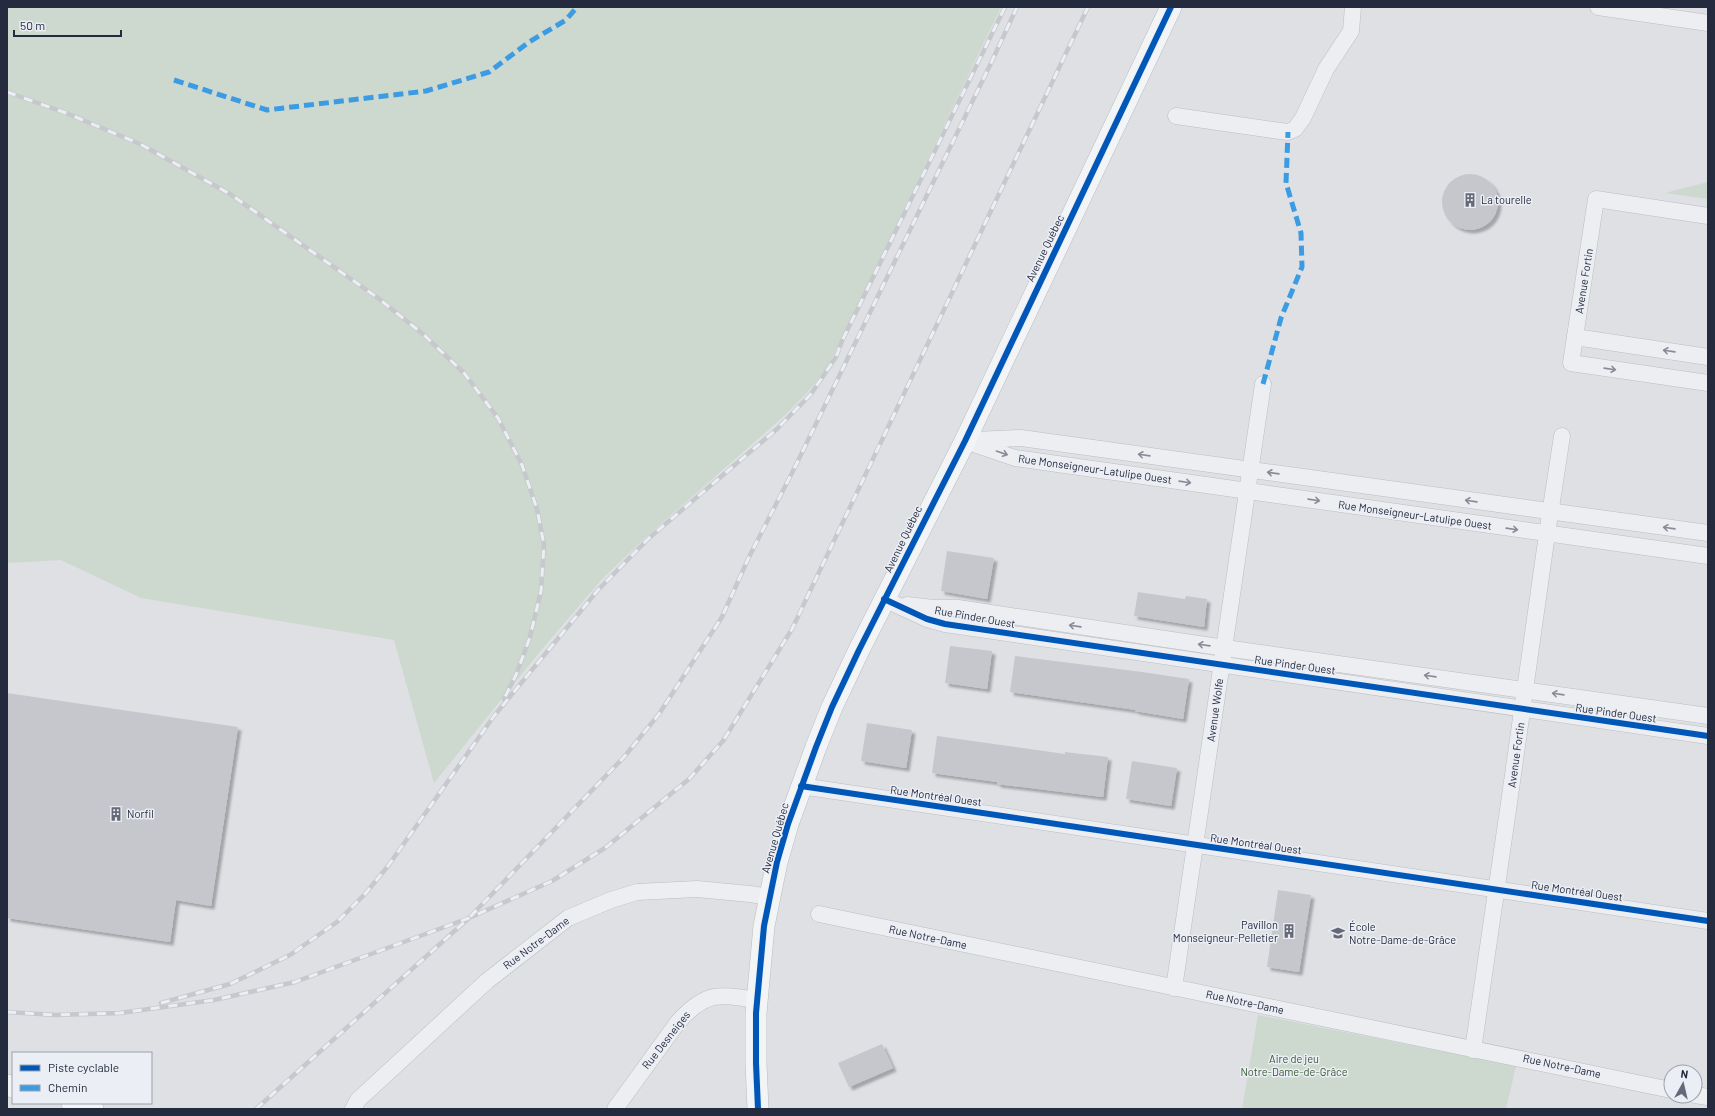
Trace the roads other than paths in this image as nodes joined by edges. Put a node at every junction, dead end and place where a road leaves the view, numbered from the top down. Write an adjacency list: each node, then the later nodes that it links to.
1 (1171, 7): 13 (main road, Avenue Québec)
2 (1353, 7): 6 (street)
3 (1598, 7): 4 (street)
4 (1626, 9): 5 (street)
5 (1708, 23)
6 (1176, 116)
7 (1708, 216): 8 (street, Avenue Fortin)
8 (1575, 337): 9 (street, one-way to 8); 10 (street, Avenue Fortin, one-way to 10)
9 (1708, 357)
10 (1708, 383)
11 (1263, 384): 14 (street, Avenue Wolfe)
12 (1562, 436): 16 (street, Avenue Fortin)
13 (965, 441): 14 (street, Rue Monseigneur-Latulipe Ouest, one-way to 13); 15 (street, Rue Monseigneur-Latulipe Ouest, one-way to 15); 20 (main road, Avenue Québec)
14 (1250, 470): 15 (street, Avenue Wolfe); 16 (street, Rue Monseigneur-Latulipe Ouest, one-way to 14)
15 (1247, 490): 18 (street, Rue Monseigneur-Latulipe Ouest, one-way to 18); 21 (street, Avenue Wolfe)
16 (1550, 512): 17 (street, Rue Monseigneur-Latulipe Ouest, one-way to 16); 18 (street, Avenue Fortin)
17 (1708, 533)
18 (1546, 534): 19 (street, Rue Monseigneur-Latulipe Ouest); 23 (street, Avenue Fortin)
19 (1708, 556)
20 (884, 599): 21 (street, Rue Pinder Ouest, one-way to 20); 22 (street, Rue Pinder Ouest); 27 (main road, Avenue Québec)
21 (1225, 648): 22 (street, Avenue Wolfe); 23 (street, Rue Pinder Ouest, one-way to 21)
22 (1222, 665): 24 (street, Rue Pinder Ouest); 28 (street, Avenue Wolfe)
23 (1525, 690): 24 (street, Avenue Fortin); 25 (street, Rue Pinder Ouest, one-way to 23)
24 (1522, 709): 26 (street, Rue Pinder Ouest); 29 (street, Avenue Fortin)
25 (1708, 716)
26 (1708, 736)
27 (802, 786): 28 (street, Rue Montréal Ouest); 30 (main road, Avenue Québec)
28 (1195, 845): 29 (street, Rue Montréal Ouest); 33 (street, Avenue Wolfe)
29 (1496, 889): 32 (street, Rue Montréal Ouest); 35 (street, Avenue Fortin)
30 (770, 897): 34 (main road, Avenue Québec); 39 (street, Rue Notre-Dame)
31 (819, 914): 33 (street, Rue Notre-Dame)
32 (1708, 921)
33 (1174, 988): 35 (street, Rue Notre-Dame)
34 (757, 1000): 40 (street, Rue Desneiges); 41 (main road, Avenue Québec)
35 (1473, 1050): 36 (street, Rue Notre-Dame)
36 (1663, 1088)
37 (76, 1104): 38 (main road)
38 (93, 1109)
39 (353, 1109)
40 (615, 1109)
41 (758, 1109)

